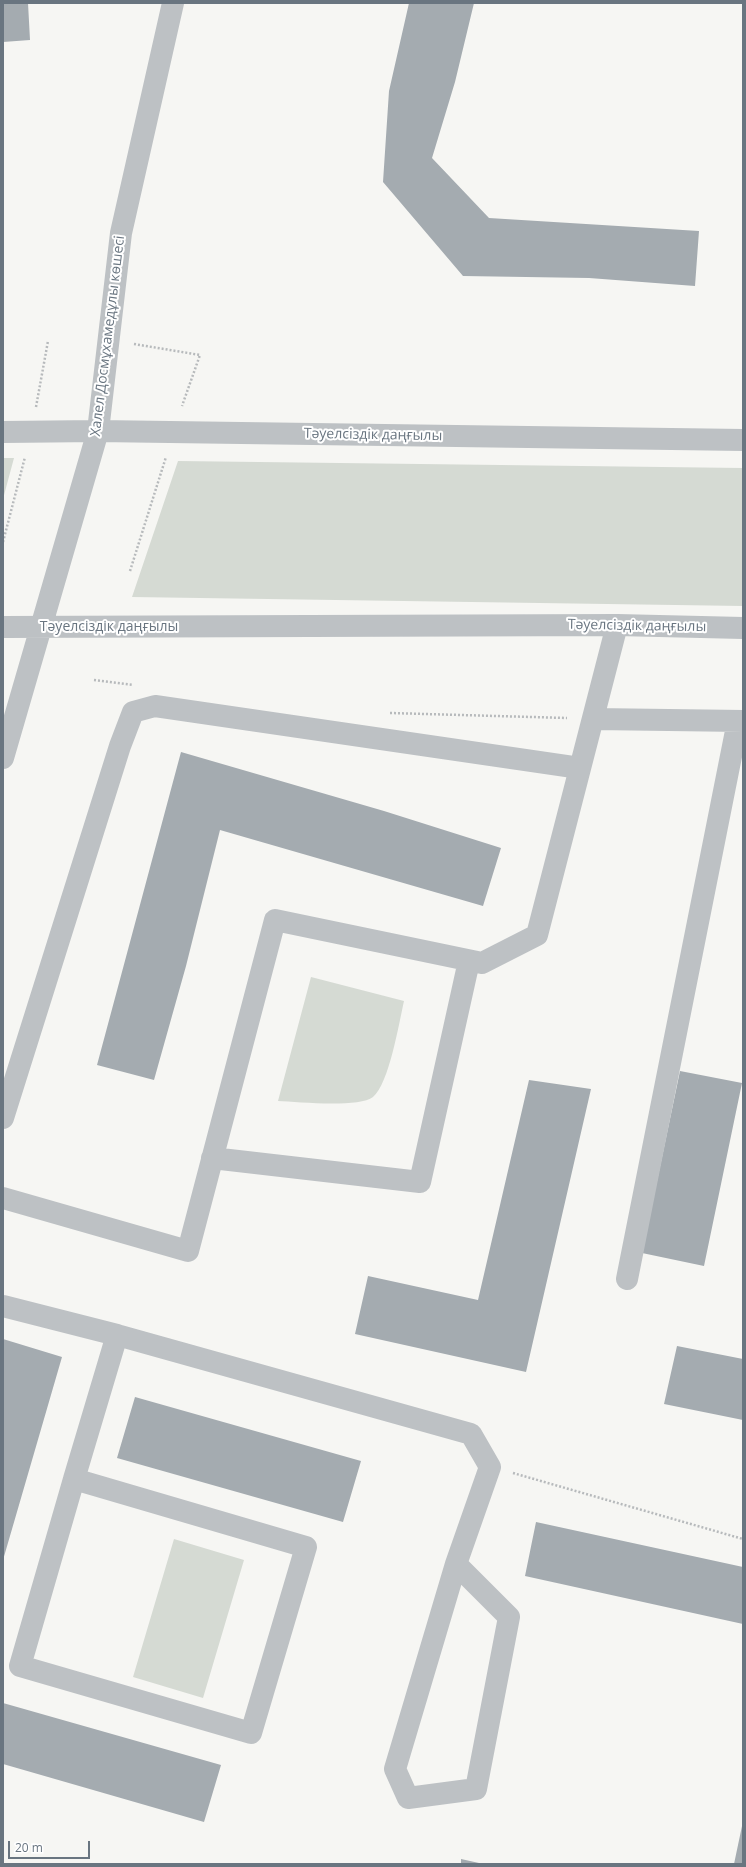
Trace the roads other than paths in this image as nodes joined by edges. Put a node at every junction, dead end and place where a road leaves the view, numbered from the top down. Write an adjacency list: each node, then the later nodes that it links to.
1 (172, 3): 2 (street, Халел Досмұхамедұлы көшесі)
2 (98, 431): 3 (street, Тәуелсіздік даңғылы); 4 (street, Тәуелсіздік даңғылы); 7 (street, Халел Досмұхамедұлы көшесі)
3 (3, 432)
4 (743, 440)
5 (617, 626): 7 (street, Тәуелсіздік даңғылы); 8 (street, Тәуелсіздік даңғылы); 9 (street)
6 (3, 627): 7 (street, Тәуелсіздік даңғылы)
7 (40, 628): 11 (street, Халел Досмұхамедұлы көшесі)
8 (743, 628)
9 (594, 719): 10 (street); 12 (street)
10 (740, 721): 17 (street)
11 (3, 758)
12 (580, 768): 13 (street); 14 (street)
13 (469, 961): 15 (street); 15 (street)
14 (3, 1118)
15 (212, 1158): 16 (street)
16 (3, 1198)
17 (626, 1279)
18 (3, 1306): 19 (street)
19 (117, 1335): 20 (street); 21 (street)
20 (74, 1479): 20 (street)
21 (456, 1564): 21 (street)

